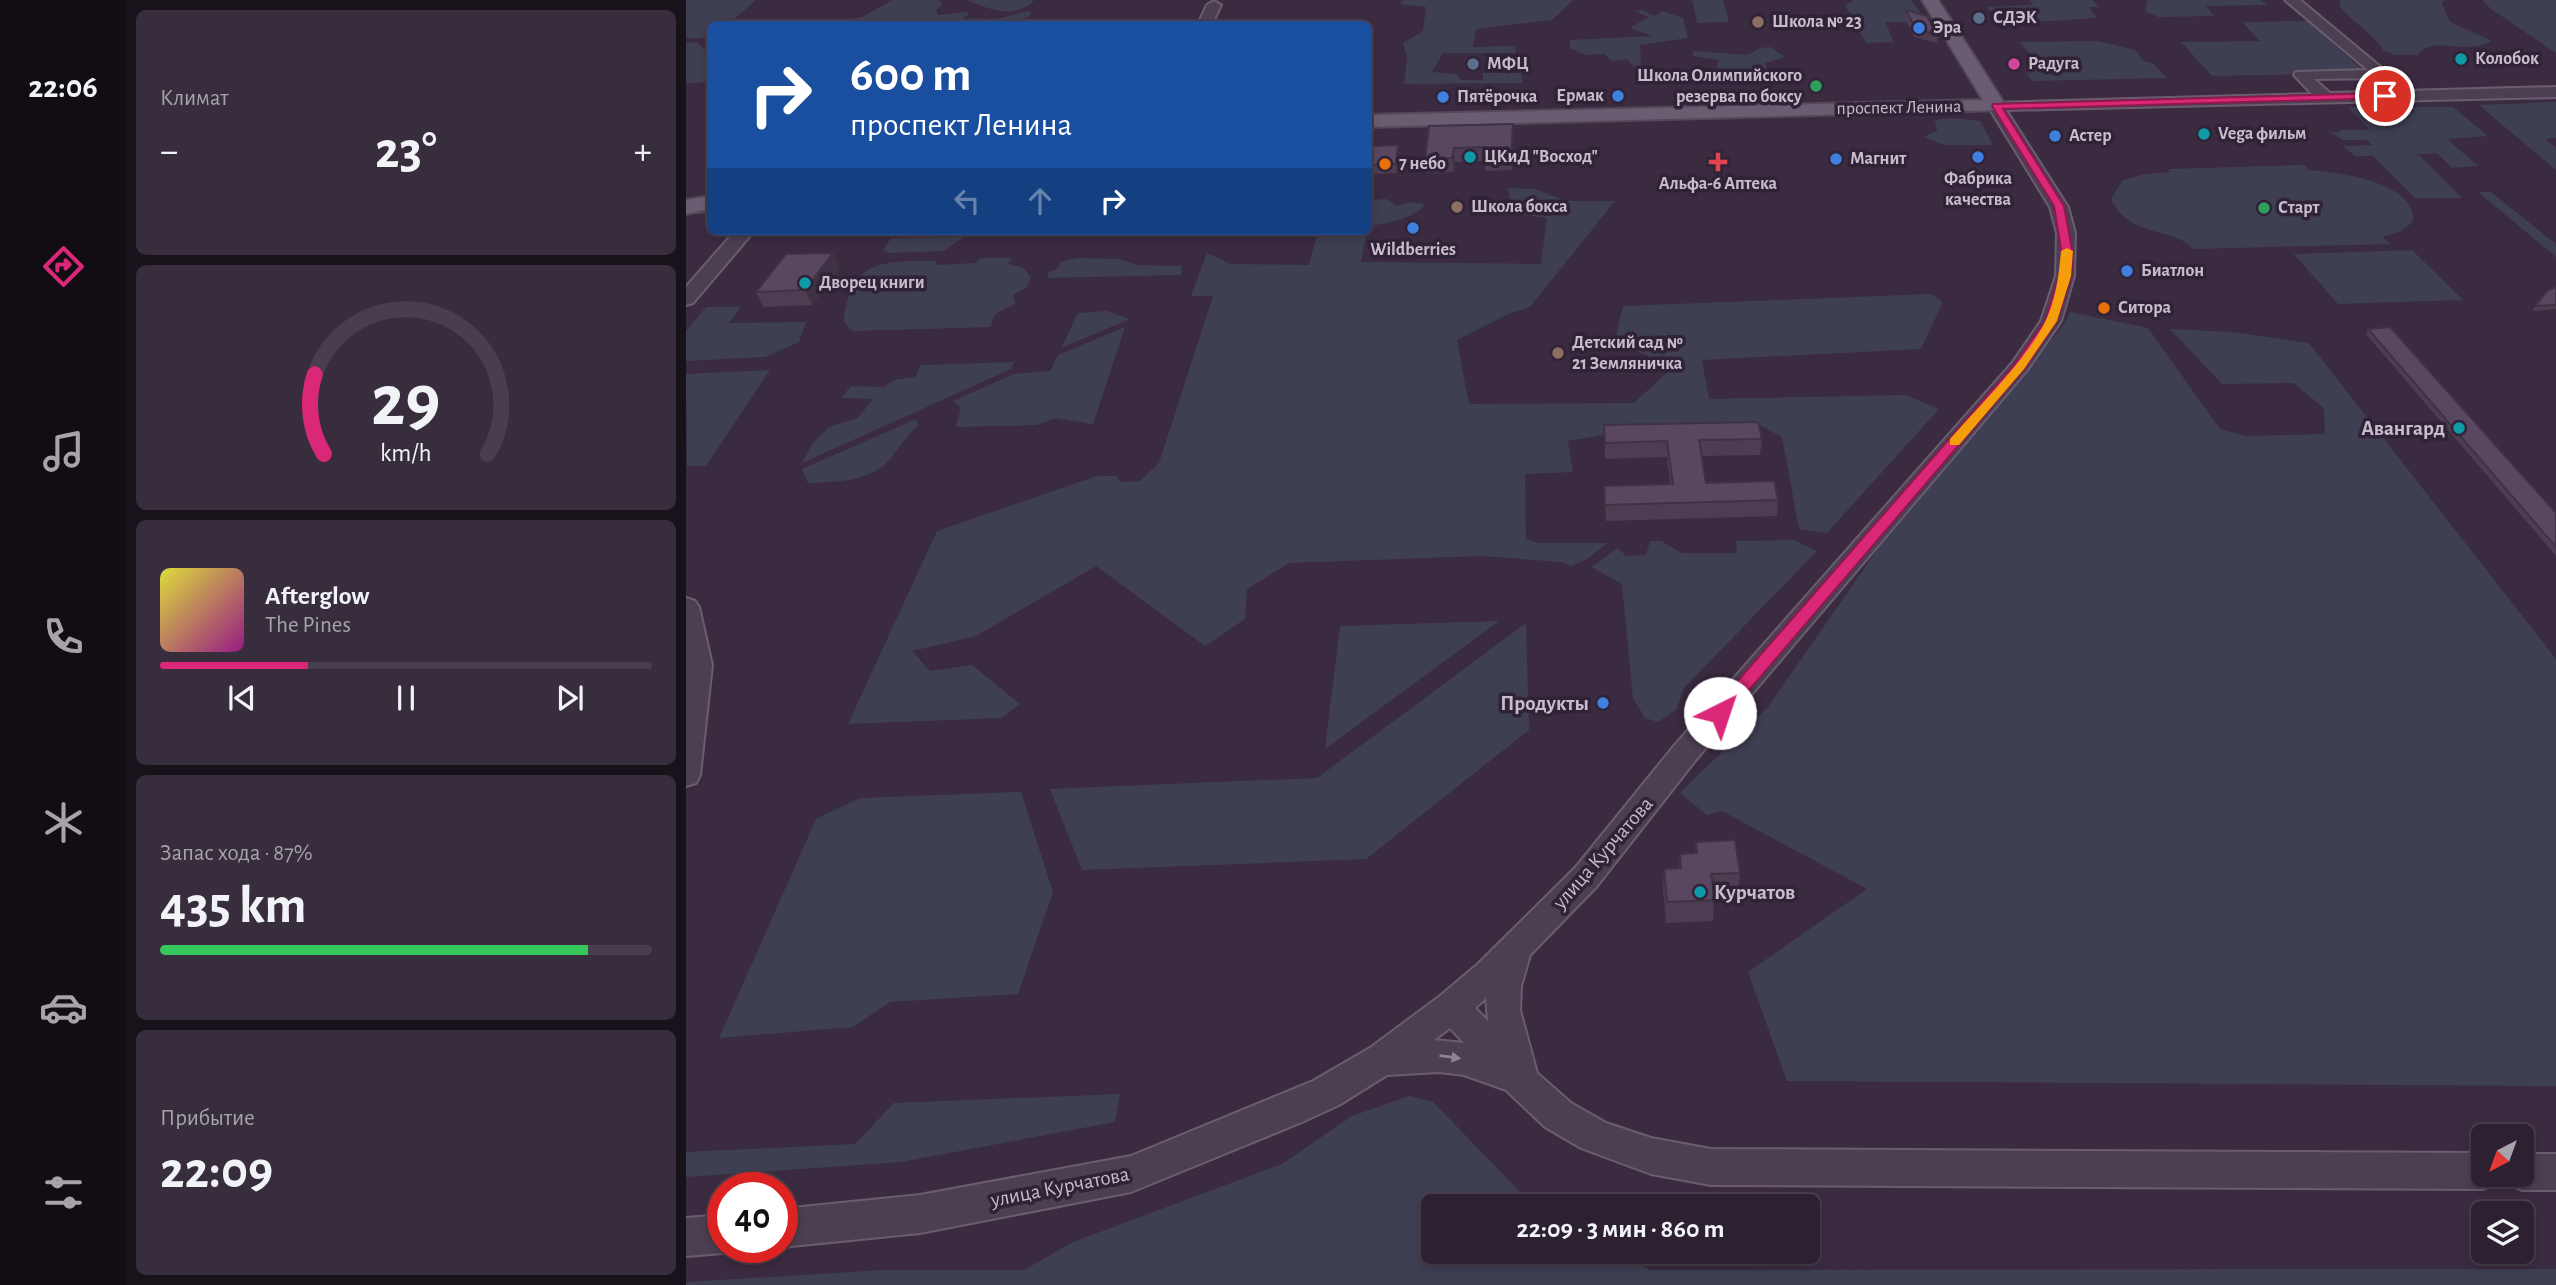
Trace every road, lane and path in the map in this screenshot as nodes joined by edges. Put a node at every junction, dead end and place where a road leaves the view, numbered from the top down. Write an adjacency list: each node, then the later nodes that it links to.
1 (1930, 0): 7 (main road)
2 (2292, 0): 6 (street)
3 (1214, 5): 4 (street)
4 (1206, 21)
5 (2556, 92): 6 (street, проспект Ленина)
6 (2325, 97): 7 (street, проспект Ленина)
7 (1996, 106): 8 (main road, проспект Ленина); 15 (street, улица Курчатова)
8 (1372, 121)
9 (707, 205): 10 (main road)
10 (686, 207)
11 (742, 235): 12 (street)
12 (686, 299)
13 (686, 607): 14 (street)
14 (686, 775)
15 (1516, 949): 16 (street, улица Курчатова); 18 (street)
16 (1452, 1007): 17 (street, улица Курчатова); 18 (street)
17 (1382, 1059): 18 (street, one-way to 18); 22 (street, улица Курчатова)
18 (1521, 1079): 19 (street)
19 (2471, 1171)
20 (2534, 1172): 21 (street)
21 (2556, 1172)
22 (798, 1226)
23 (707, 1235): 24 (street)
24 (686, 1237)

